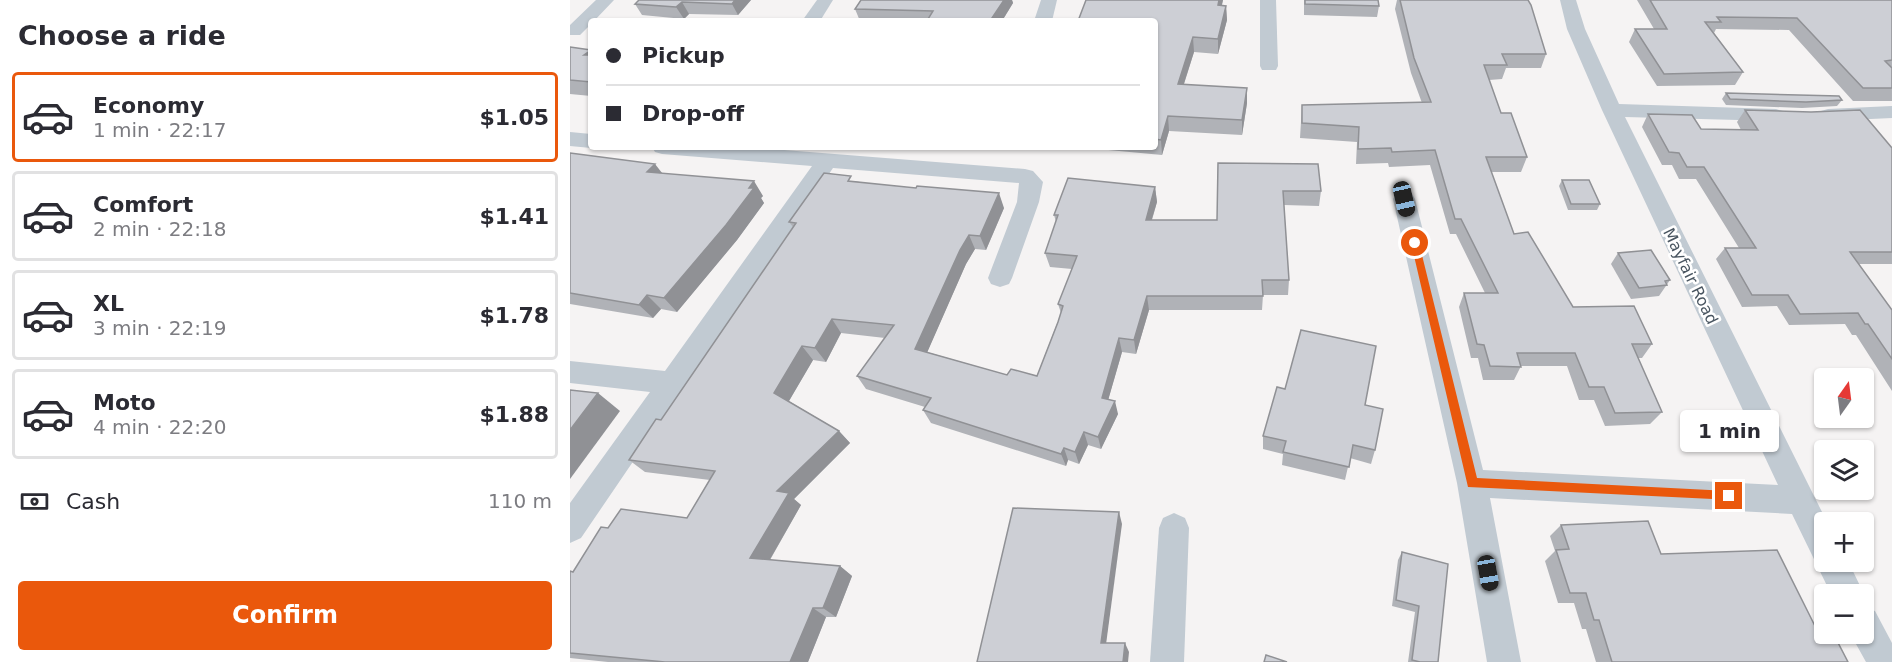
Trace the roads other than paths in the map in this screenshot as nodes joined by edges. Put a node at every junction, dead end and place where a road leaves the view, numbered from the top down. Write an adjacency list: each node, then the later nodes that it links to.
1 (606, 0): 8 (street)
2 (825, 0): 6 (street)
3 (1049, 0): 7 (street)
4 (1268, 0): 9 (street)
5 (1568, 0): 10 (street, Mayfair Road)
6 (813, 18)
7 (1044, 18)
8 (574, 32)
9 (1269, 66)
10 (1612, 110): 12 (street); 23 (street, Mayfair Road)
11 (1892, 112): 13 (street)
12 (1790, 116)
13 (1813, 116)
14 (570, 139): 15 (street)
15 (588, 141)
16 (697, 150): 17 (street)
17 (827, 161): 19 (street); 21 (street)
18 (1404, 199): 22 (street)
19 (1000, 279)
20 (570, 372): 21 (street)
21 (670, 383): 24 (street)
22 (1472, 483): 23 (street); 29 (street)
23 (1799, 500): 26 (street, Mayfair Road)
24 (570, 528)
25 (1174, 528): 28 (street)
26 (1814, 529)
27 (1874, 643): 30 (street)
28 (1167, 662)
29 (1504, 662)
30 (1884, 662)

